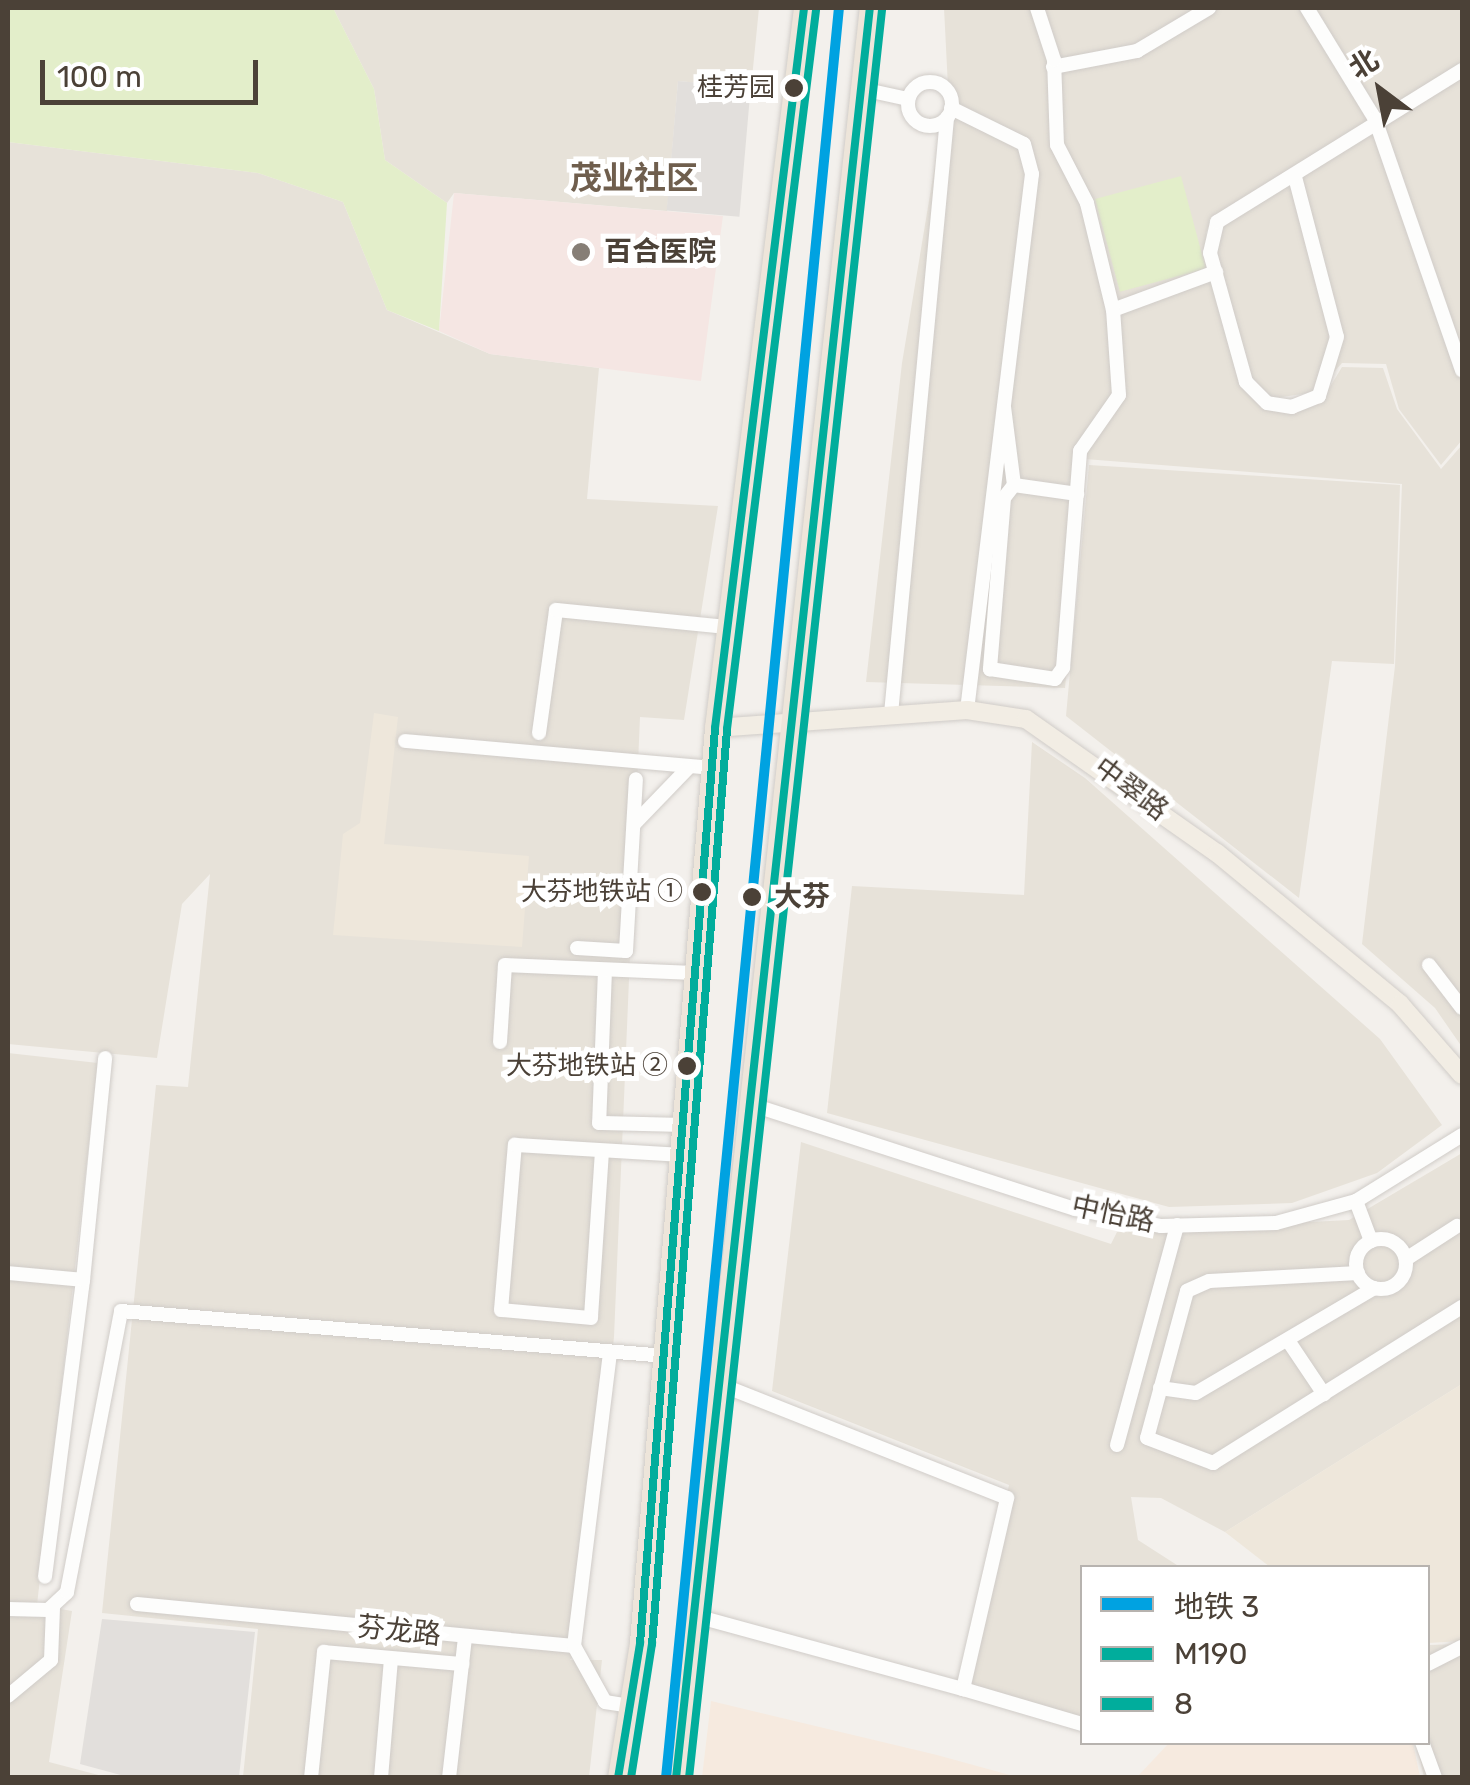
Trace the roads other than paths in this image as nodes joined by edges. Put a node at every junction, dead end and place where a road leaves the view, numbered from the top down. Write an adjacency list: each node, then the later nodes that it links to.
1 (804, 8): 19 (highway)
2 (870, 8): 8 (highway)
3 (1037, 8): 6 (street)
4 (1209, 8): 6 (street)
5 (1307, 8): 11 (street)
6 (1054, 67): 14 (street)
7 (1462, 70): 11 (street)
8 (862, 88): 9 (street); 22 (highway)
9 (908, 98): 10 (street); 10 (street)
10 (949, 113): 16 (street); 21 (street)
11 (1376, 119): 12 (street); 15 (street)
12 (1295, 177): 13 (street); 13 (street)
13 (1216, 272): 14 (street)
14 (1114, 310): 18 (street)
15 (1462, 370)
16 (1001, 386): 17 (street); 20 (street)
17 (1014, 486): 18 (street); 18 (street)
18 (1078, 494)
19 (728, 627): 23 (highway); 24 (street)
20 (966, 710): 21 (main road, 中翠路); 37 (main road, 中翠路)
21 (891, 714): 22 (main road, 中翠路)
22 (796, 719): 23 (main road, 中翠路); 38 (highway)
23 (715, 728): 27 (highway)
24 (539, 733)
25 (405, 741): 26 (street)
26 (688, 768): 27 (street); 29 (street)
27 (712, 768): 33 (highway)
28 (636, 779): 29 (street)
29 (634, 824): 30 (street)
30 (577, 948)
31 (1429, 965): 34 (street)
32 (605, 970): 33 (street); 35 (street); 39 (street)
33 (698, 973): 39 (highway)
34 (1462, 1008)
35 (500, 1042)
36 (105, 1058): 50 (street)
37 (1462, 1075)
38 (756, 1106): 44 (street, 中怡路); 56 (highway)
39 (687, 1125): 42 (highway)
40 (1462, 1135): 43 (street, 中怡路)
41 (602, 1151): 41 (street); 42 (street)
42 (684, 1154): 55 (highway)
43 (1356, 1201): 44 (street, 中怡路); 46 (street)
44 (1178, 1225): 59 (street)
45 (1457, 1226): 47 (street)
46 (1371, 1241): 47 (street); 49 (street)
47 (1406, 1259): 51 (street)
48 (8, 1273): 50 (street)
49 (1358, 1273): 51 (street); 57 (street)
50 (83, 1280): 60 (street)
51 (1374, 1288): 53 (street)
52 (1462, 1306): 58 (street)
53 (1289, 1342): 57 (street); 58 (street)
54 (610, 1352): 55 (street); 62 (street); 66 (street)
55 (666, 1356): 73 (highway)
56 (724, 1386): 64 (highway); 71 (street)
57 (1160, 1388): 58 (street)
58 (1324, 1394)
59 (1116, 1446)
60 (46, 1578)
61 (138, 1604): 65 (street, 芬龙路)
62 (53, 1608): 63 (street); 72 (street)
63 (8, 1609)
64 (696, 1616): 71 (street); 80 (highway)
65 (465, 1638): 66 (street, 芬龙路); 70 (street)
66 (574, 1646): 73 (street)
67 (1462, 1647): 69 (street)
68 (391, 1658): 70 (street); 76 (street); 77 (street)
69 (1430, 1663)
70 (462, 1664): 78 (street)
71 (964, 1688): 74 (street)
72 (8, 1696)
73 (630, 1706): 79 (highway)
74 (1080, 1723)
75 (1423, 1745): 81 (street)
76 (312, 1778)
77 (381, 1778)
78 (449, 1778)
79 (618, 1778)
80 (676, 1778)
81 (1435, 1778)

